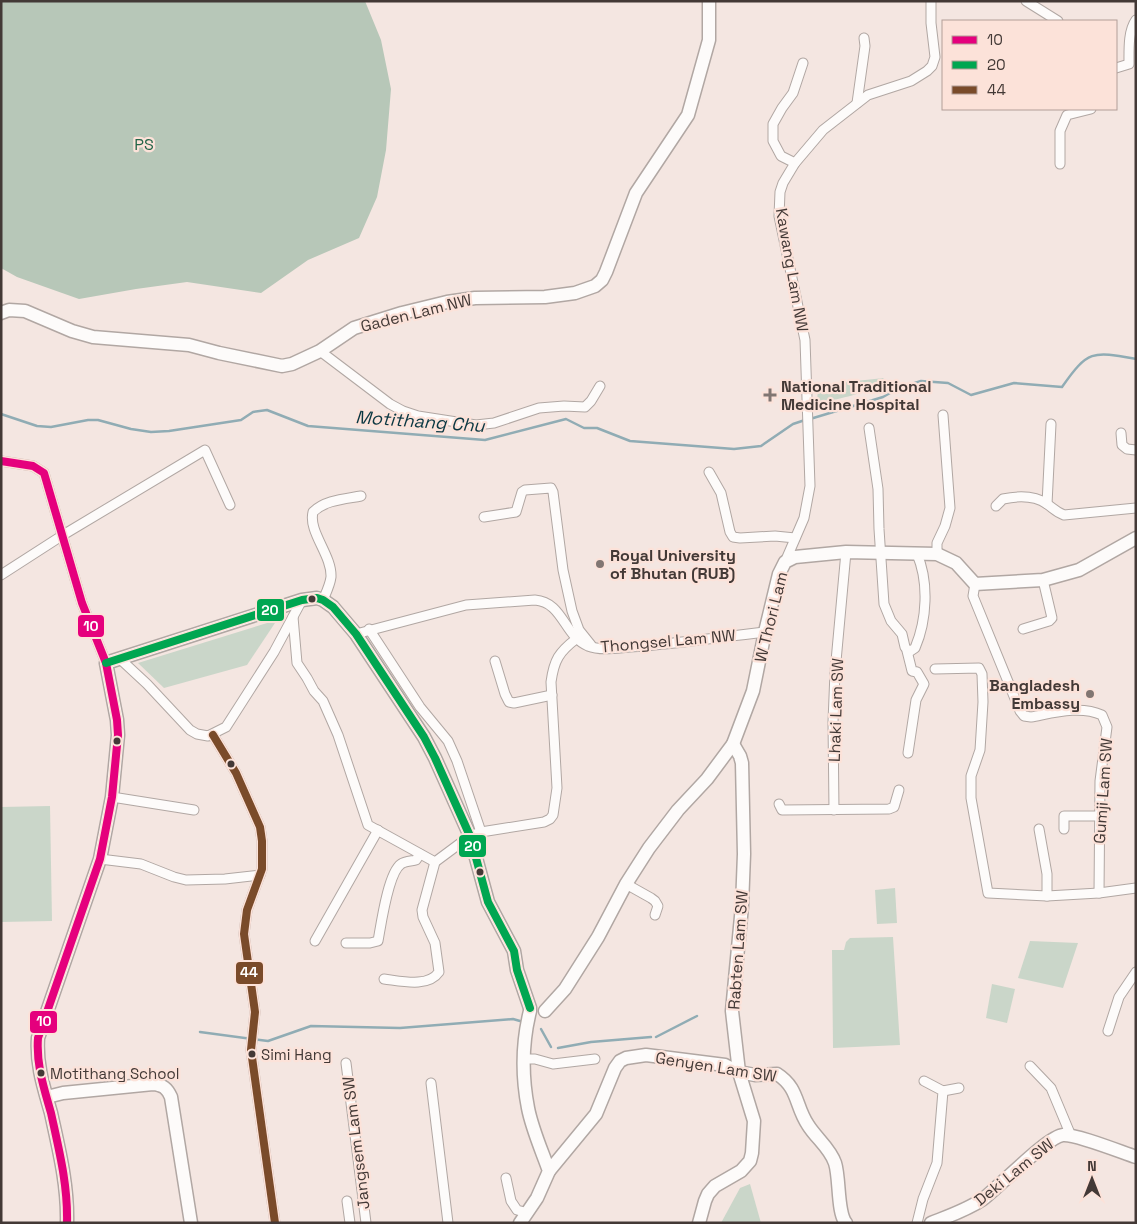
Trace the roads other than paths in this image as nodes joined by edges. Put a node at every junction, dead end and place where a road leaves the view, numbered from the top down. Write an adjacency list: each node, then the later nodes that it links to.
1 (709, 1): 14 (main road, Gaden Lam NW)
2 (931, 1): 9 (street, Kawang Lam NW)
3 (1026, 1): 4 (street)
4 (1056, 20)
5 (1136, 20): 8 (street)
6 (864, 38): 9 (street)
7 (803, 63): 11 (street)
8 (1117, 68)
9 (857, 103): 11 (street, Kawang Lam NW)
10 (1087, 110): 12 (street)
11 (794, 164): 30 (street, Kawang Lam NW)
12 (1060, 164)
13 (1, 313): 14 (main road, Gaden Lam NW)
14 (320, 351): 15 (street)
15 (600, 386)
16 (943, 415): 35 (street)
17 (1051, 424): 24 (street)
18 (869, 428): 33 (street)
19 (1122, 433): 20 (street)
20 (1136, 450)
21 (1, 461): 29 (street)
22 (708, 472): 30 (street)
23 (361, 496): 41 (street)
24 (1047, 504): 26 (street); 27 (street)
25 (230, 506): 29 (street)
26 (996, 506)
27 (1136, 508)
28 (484, 517): 48 (street)
29 (63, 536): 37 (street); 50 (street)
30 (795, 538): 36 (street, Kawang Lam NW)
31 (1136, 538): 38 (main road)
32 (846, 552): 33 (main road, W Thori Lam); 36 (main road, W Thori Lam); 61 (street, Lhaki Lam SW)
33 (882, 552): 34 (main road, W Thori Lam); 49 (street)
34 (917, 554): 35 (main road, W Thori Lam); 49 (street)
35 (937, 554): 39 (main road, W Thori Lam)
36 (785, 562): 45 (main road, W Thori Lam)
37 (1, 575)
38 (1043, 580): 39 (main road); 44 (street)
39 (975, 584): 62 (street, Gumji Lam SW)
40 (302, 600): 41 (main road); 42 (street); 50 (main road)
41 (323, 600): 46 (main road)
42 (293, 617): 54 (street); 65 (street)
43 (369, 629): 46 (street, Thongsel Lam NW); 47 (street, Thongsel Lam NW); 66 (street)
44 (1023, 629)
45 (764, 632): 48 (street, Thongsel Lam NW); 55 (main road, W Thori Lam)
46 (356, 634): 66 (main road)
47 (576, 639): 48 (street, Thongsel Lam NW); 53 (street)
48 (592, 647)
49 (907, 651): 56 (street)
50 (112, 660): 54 (street); 58 (main road)
51 (495, 661): 53 (street)
52 (935, 669): 74 (street)
53 (552, 695): 66 (street)
54 (214, 735): 70 (street)
55 (733, 744): 71 (main road, W Thori Lam); 86 (main road, Rabten Lam SW)
56 (908, 753)
57 (899, 790): 61 (street)
58 (112, 798): 60 (street); 68 (main road)
59 (779, 804): 61 (street)
60 (194, 810)
61 (834, 810)
62 (1100, 816): 64 (street); 73 (street, Gumji Lam SW)
63 (1039, 829): 74 (street)
64 (1064, 829)
65 (378, 830): 67 (street); 76 (street)
66 (476, 834): 69 (street); 80 (main road)
67 (420, 854): 69 (street); 77 (street)
68 (100, 859): 70 (street); 91 (main road)
69 (435, 862): 79 (street)
70 (260, 874): 101 (street)
71 (626, 884): 75 (street); 80 (main road, W Thori Lam)
72 (1136, 888): 73 (street)
73 (1099, 893): 74 (street)
74 (1047, 896)
75 (655, 915)
76 (315, 941)
77 (346, 943)
78 (1136, 972): 81 (street)
79 (384, 979)
80 (537, 1008): 82 (main road)
81 (1108, 1031)
82 (524, 1059): 83 (street); 94 (main road)
83 (595, 1059)
84 (346, 1063): 103 (street, Jangsem Lam SW)
85 (1030, 1066): 92 (street)
86 (739, 1072): 94 (main road, Genyen Lam SW); 105 (main road, Rabten Lam SW); 106 (main road, Genyen Lam SW)
87 (924, 1081): 90 (street)
88 (431, 1083): 104 (street)
89 (959, 1088): 90 (street)
90 (943, 1091): 107 (street)
91 (47, 1097): 99 (main road); 100 (main road)
92 (1069, 1135): 93 (main road, Deki Lam SW); 98 (main road, Deki Lam SW)
93 (1136, 1157)
94 (549, 1171): 97 (main road)
95 (506, 1178): 97 (street)
96 (347, 1202): 102 (street)
97 (524, 1218)
98 (950, 1220): 108 (main road)
99 (67, 1223)
100 (191, 1223)
101 (275, 1223)
102 (350, 1223)
103 (366, 1223)
104 (448, 1223)
105 (700, 1223)
106 (846, 1223)
107 (917, 1223)
108 (931, 1223)

